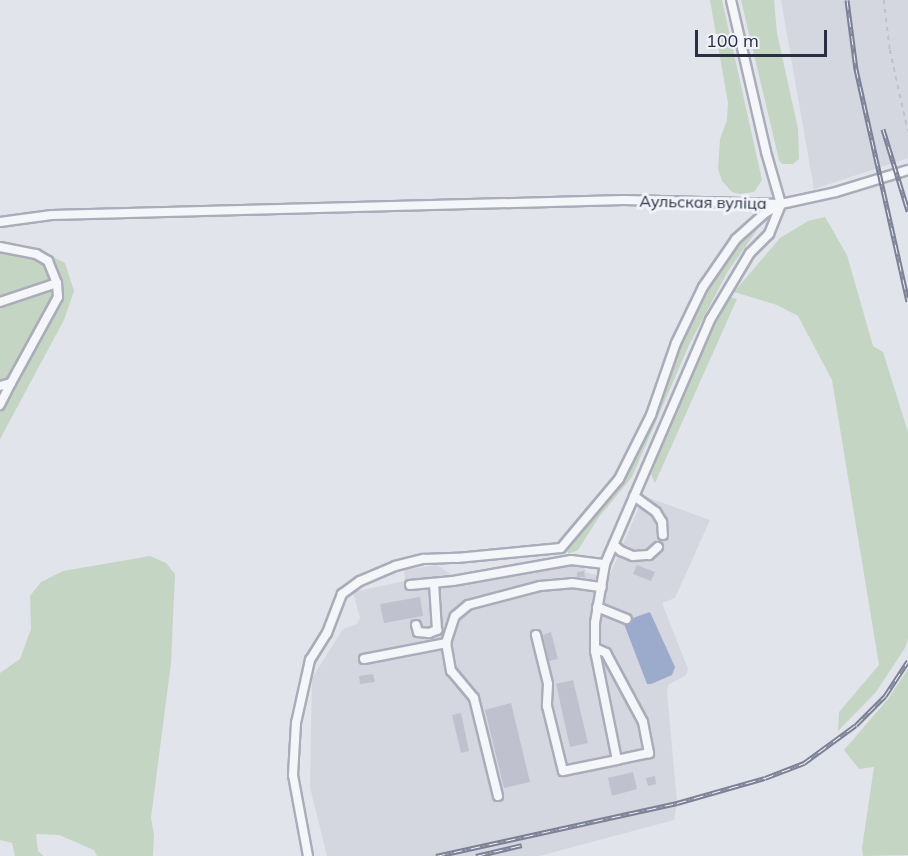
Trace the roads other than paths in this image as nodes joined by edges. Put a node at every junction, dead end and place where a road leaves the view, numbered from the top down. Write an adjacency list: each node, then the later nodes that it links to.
1 (731, 0): 3 (street, Аульская вуліца)
2 (908, 170): 3 (street, Аульская вуліца)
3 (782, 204): 4 (street, Аульская вуліца); 11 (street); 28 (street)
4 (0, 222)
5 (0, 247): 6 (street)
6 (57, 283): 7 (street); 8 (street)
7 (0, 302)
8 (11, 383): 9 (street); 10 (street)
9 (0, 386)
10 (0, 405)
11 (634, 496): 12 (street); 13 (street)
12 (663, 535)
13 (614, 545): 14 (street); 15 (street)
14 (658, 546)
15 (605, 564): 16 (street); 18 (street)
16 (434, 583): 17 (street); 21 (street)
17 (410, 585)
18 (602, 587): 19 (street); 23 (street)
19 (597, 607): 20 (street); 24 (street)
20 (627, 619)
21 (416, 625)
22 (536, 635): 26 (street)
23 (446, 643): 25 (street); 27 (street)
24 (595, 648): 26 (street); 26 (street)
25 (364, 659)
26 (617, 760)
27 (498, 796)
28 (308, 856)

